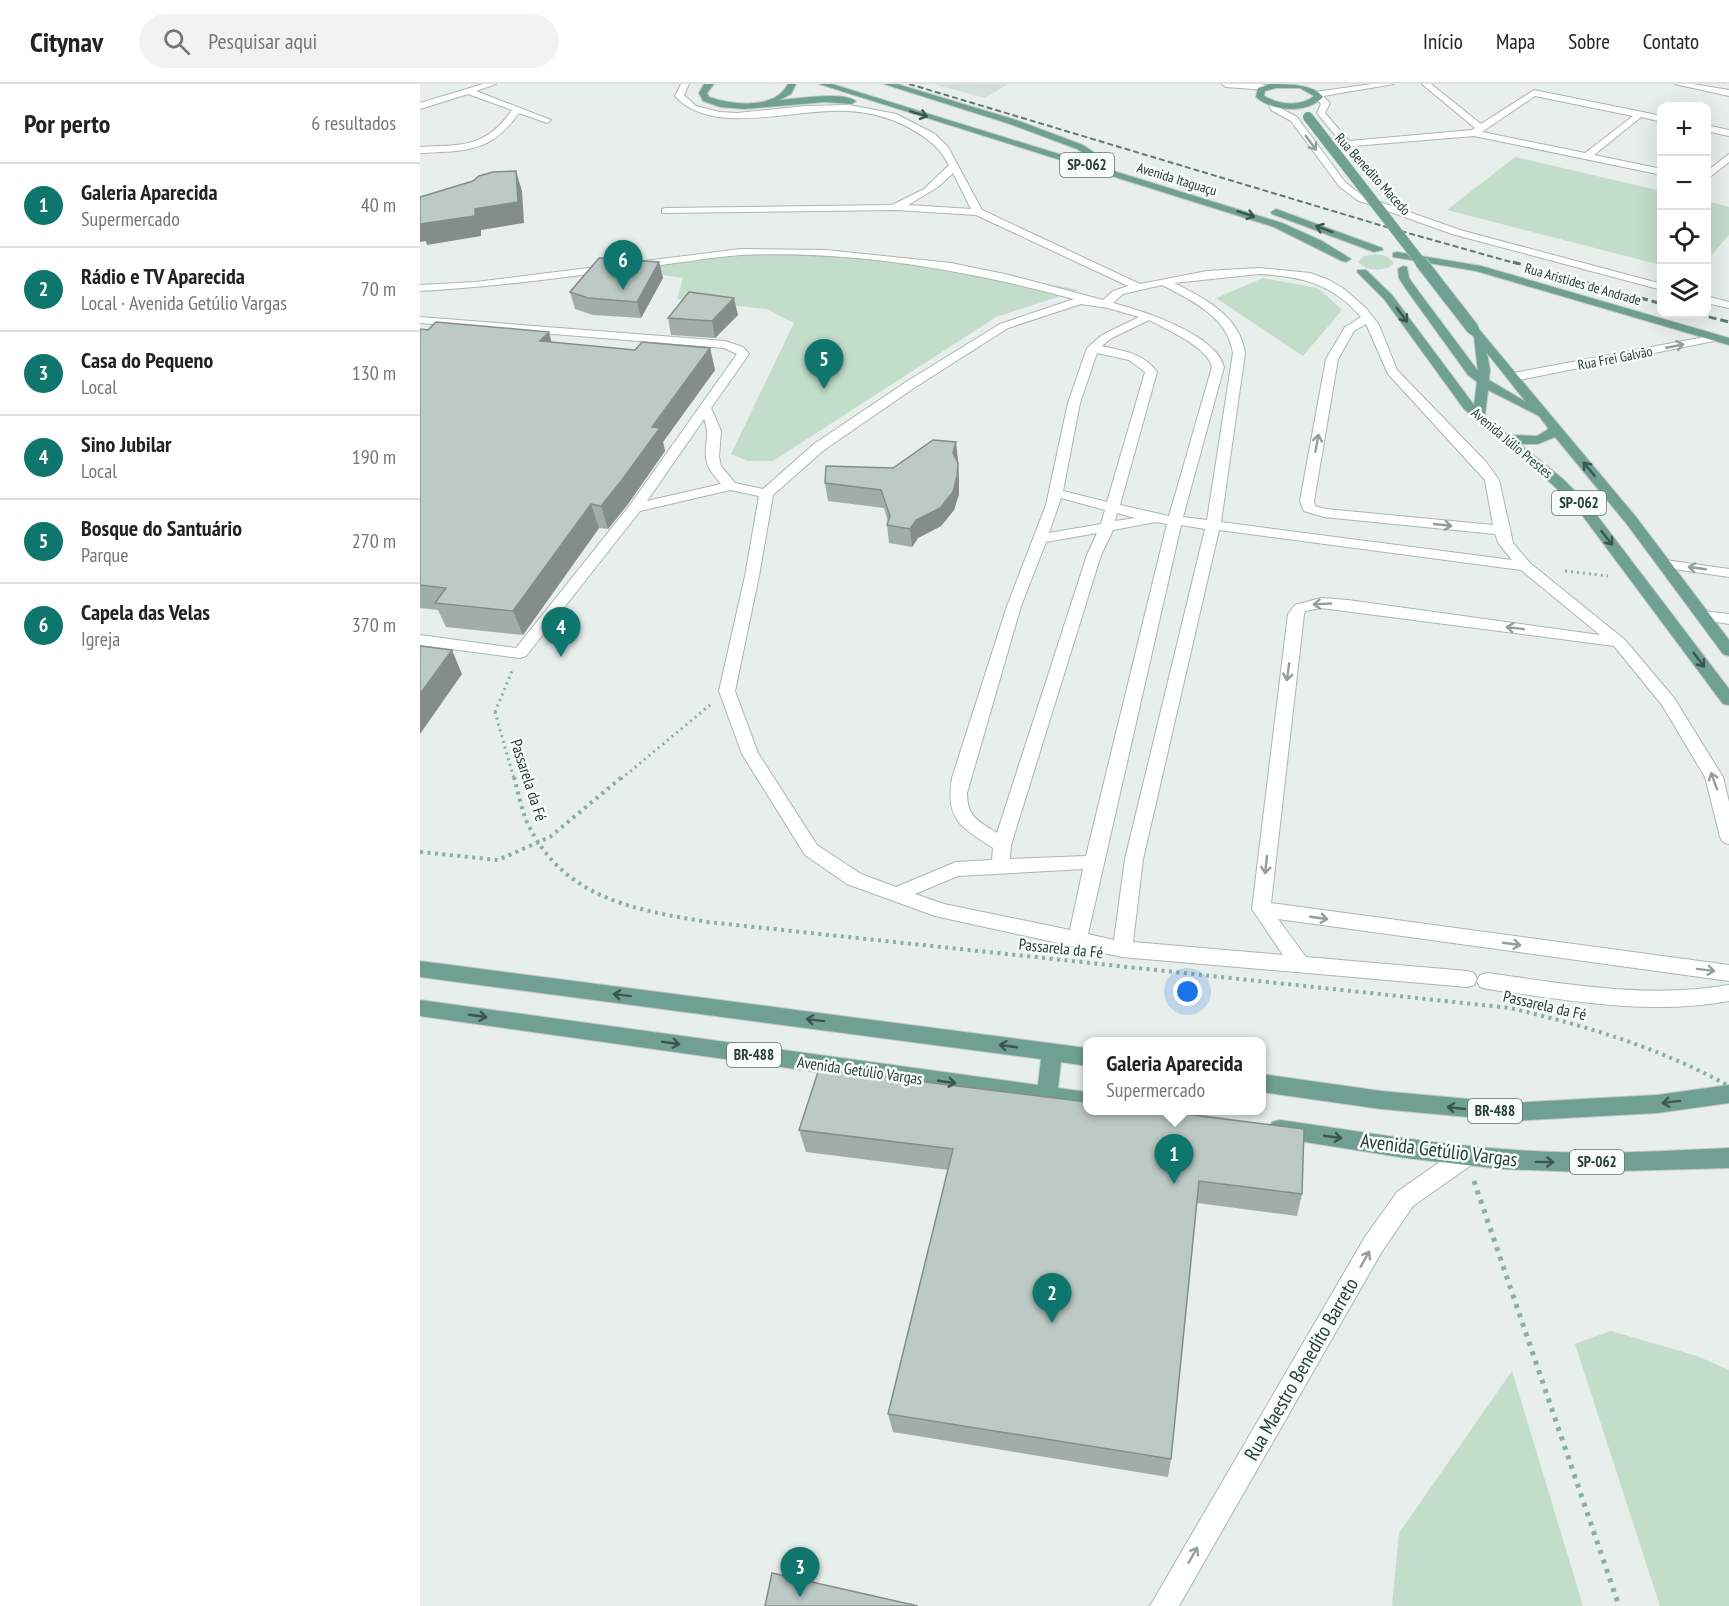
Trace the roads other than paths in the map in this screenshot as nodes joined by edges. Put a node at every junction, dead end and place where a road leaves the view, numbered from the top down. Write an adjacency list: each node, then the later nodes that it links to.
1 (492, 84): 16 (street)
2 (685, 84): 38 (street)
3 (710, 84): 21 (main road)
4 (792, 84): 21 (main road)
5 (823, 84): 20 (main road, Avenida Itaguaçu / SP-062)
6 (859, 84): 34 (main road, SP-062)
7 (888, 84): 34 (main road)
8 (1226, 84): 13 (street)
9 (1290, 84): 14 (main road); 15 (main road)
10 (1390, 84): 19 (street)
11 (1426, 84): 30 (street)
12 (1679, 84): 17 (street)
13 (1240, 86): 15 (street); 18 (street)
14 (1308, 86): 19 (main road)
15 (1267, 87): 18 (main road)
16 (470, 92): 23 (street); 24 (street)
17 (1729, 93)
18 (1258, 94): 22 (main road)
19 (1318, 96): 25 (main road); 32 (street, Rua Benedito Macedo)
20 (882, 102): 21 (main road); 48 (main road, Avenida Itaguaçu / SP-062, one-way to 48)
21 (768, 103)
22 (1273, 104): 25 (main road, Avenida Júlio Prestes); 45 (street, one-way to 45)
23 (420, 106)
24 (517, 109): 28 (street); 33 (street)
25 (1305, 111): 66 (main road, Avenida Júlio Prestes, bridge)
26 (1640, 114): 27 (street); 30 (street); 35 (street)
27 (1657, 118)
28 (547, 120)
29 (1711, 129): 31 (street)
30 (1478, 131): 32 (street); 35 (street)
31 (1729, 133)
32 (1346, 144): 45 (street, Rua Benedito Macedo)
33 (420, 150)
34 (1093, 155): 37 (main road, SP-062)
35 (1589, 155): 39 (street)
36 (1729, 157): 40 (street)
37 (1104, 159)
38 (954, 165): 41 (street); 44 (street)
39 (1657, 171)
40 (1711, 173)
41 (894, 207): 43 (street); 44 (street)
42 (1268, 209): 46 (main road, one-way to 42)
43 (666, 211)
44 (978, 212): 57 (street)
45 (1407, 216): 56 (street, Rua Benedito Macedo)
46 (1378, 250): 47 (main road, Rua Aristides de Andrade); 48 (main road)
47 (1397, 255): 49 (main road, Rua Aristides de Andrade); 50 (main road, SP-062)
48 (1346, 259): 51 (main road, SP-062)
49 (1428, 260): 50 (main road, Rua Aristides de Andrade); 67 (main road, Rua Aristides de Andrade)
50 (1404, 267): 51 (main road, Rua Aristides de Andrade); 73 (main road, Avenida Júlio Prestes / SP-062)
51 (1362, 272): 75 (main road, Avenida Júlio Prestes / SP-062, one-way to 75)
52 (1233, 273): 55 (street); 59 (street); 64 (street)
53 (431, 276): 54 (street)
54 (503, 281): 58 (street); 62 (street)
55 (1162, 281): 57 (street); 59 (street)
56 (1657, 286)
57 (1138, 287): 62 (street)
58 (420, 288)
59 (1201, 290): 68 (street)
60 (1711, 300): 61 (street)
61 (1729, 305)
62 (1104, 306): 63 (street); 79 (street)
63 (1149, 316): 70 (street); 71 (street)
64 (1368, 318): 87 (street); 87 (street)
65 (420, 320): 74 (street)
66 (1475, 332): 72 (main road, Avenida Júlio Prestes); 73 (main road)
67 (1715, 338): 69 (main road, Rua Aristides de Andrade); 72 (street, Rua Frei Galvão, one-way to 67)
68 (1240, 342): 71 (street); 85 (street)
69 (1729, 342)
70 (1093, 348): 80 (street); 81 (street)
71 (1204, 348): 84 (street)
72 (1514, 377): 76 (main road, Avenida Júlio Prestes)
73 (1483, 382): 75 (main road); 76 (main road, Avenida Júlio Prestes / SP-062)
74 (705, 408): 78 (street); 82 (street)
75 (1479, 417): 77 (main road, Avenida Júlio Prestes / SP-062)
76 (1551, 421): 77 (main road); 89 (main road, Avenida Júlio Prestes / SP-062, one-way to 76)
77 (1506, 439): 94 (main road, Avenida Júlio Prestes / SP-062, one-way to 94)
78 (729, 486): 79 (street); 82 (street)
79 (766, 494): 103 (street)
80 (1056, 494): 81 (street); 88 (street)
81 (1112, 506): 83 (street); 86 (street)
82 (635, 508): 95 (street)
83 (1156, 518): 84 (street); 86 (street)
84 (1175, 520): 85 (street); 101 (street)
85 (1213, 525): 90 (street); 106 (street)
86 (1106, 529): 88 (street); 100 (street)
87 (1501, 530): 90 (street)
88 (1039, 539): 100 (street)
89 (1665, 564): 91 (street, one-way to 89); 93 (main road, Avenida Júlio Prestes / SP-062)
90 (1526, 566): 96 (street)
91 (1729, 573)
92 (1729, 619): 93 (street)
93 (1708, 622): 94 (main road); 97 (main road, Avenida Júlio Prestes / SP-062)
94 (1677, 632): 98 (main road, Avenida Júlio Prestes / SP-062, one-way to 98)
95 (420, 640)
96 (1620, 643): 99 (street, one-way to 96); 104 (street, one-way to 104)
97 (1729, 651)
98 (1729, 700)
99 (1729, 837)
100 (1002, 844): 102 (street)
101 (1094, 862): 102 (street); 105 (street)
102 (1001, 865): 103 (street)
103 (897, 894): 105 (street)
104 (1261, 909): 107 (street); 109 (street, one-way to 109)
105 (1077, 940): 106 (street)
106 (1122, 948): 107 (street)
107 (1300, 966): 110 (street)
108 (420, 969): 114 (main road, one-way to 108)
109 (1729, 973)
110 (1467, 979)
111 (1487, 981): 112 (street)
112 (1729, 993)
113 (420, 1008): 118 (main road, Avenida Getúlio Vargas / BR-488, one-way to 118)
114 (1052, 1052): 115 (main road); 118 (main road)
115 (1083, 1056)
116 (1266, 1084): 117 (main road, BR-488, one-way to 116)
117 (1729, 1094)
118 (1047, 1096): 119 (main road, Avenida Getúlio Vargas / BR-488)
119 (1083, 1100)
120 (1263, 1127): 121 (main road, Avenida Getúlio Vargas, one-way to 121)
121 (1466, 1156): 122 (main road, Avenida Getúlio Vargas / SP-062, one-way to 122); 123 (street, Rua Maestro Benedito Barreto, one-way to 121)
122 (1729, 1158)
123 (1164, 1606)

